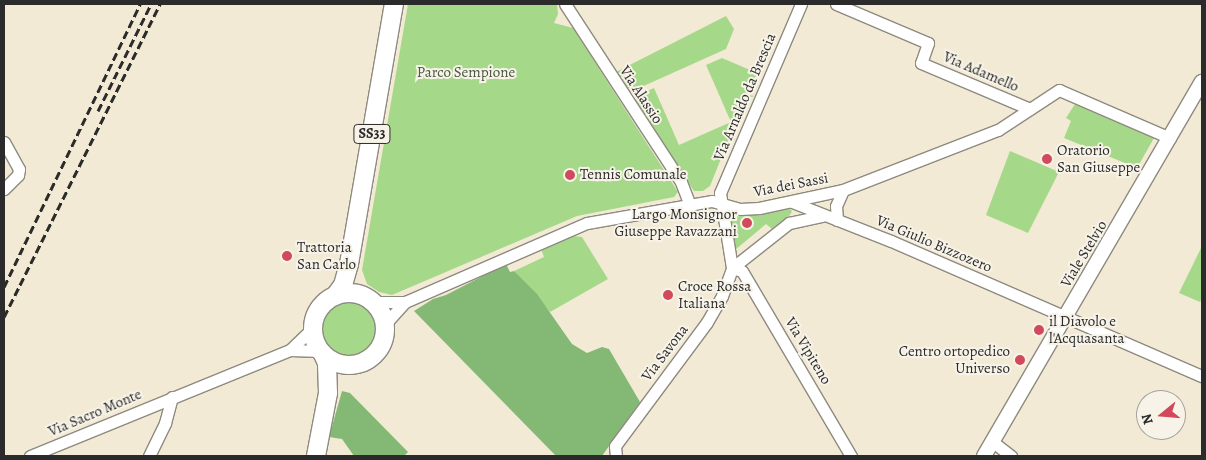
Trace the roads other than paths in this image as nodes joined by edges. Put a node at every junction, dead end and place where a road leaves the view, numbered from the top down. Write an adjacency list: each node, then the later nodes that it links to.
1 (394, 4): 17 (main road, SS33)
2 (565, 4): 13 (street, Via Alassio)
3 (800, 4): 11 (street, Via Arnaldo da Brescia)
4 (836, 4): 6 (street, Via Adamello)
5 (1202, 82): 7 (street, Viale Stelvio)
6 (1030, 109): 7 (street, Via dei Sassi); 10 (street, Via dei Sassi)
7 (1170, 138): 22 (street, Viale Stelvio)
8 (4, 142): 9 (street)
9 (4, 188)
10 (843, 190): 12 (street, Via dei Sassi); 15 (street)
11 (720, 202): 12 (street, Via dei Sassi); 13 (street, Via dei Sassi); 18 (street)
12 (790, 202): 14 (street, Via Giulio Bizzozero); 16 (street)
13 (690, 204): 21 (street, Via dei Sassi)
14 (824, 216): 15 (street, Via Giulio Bizzozero); 16 (street)
15 (837, 220): 22 (street, Via Giulio Bizzozero)
16 (785, 226): 18 (street)
17 (349, 264): 19 (main road, SS33); 20 (main road)
18 (732, 268): 32 (street, Via Savona); 36 (street, Via Vipiteno)
19 (335, 296): 20 (main road); 24 (main road, SS33)
20 (367, 298): 21 (street, Via dei Sassi); 23 (main road)
21 (405, 302): 23 (street, Via dei Sassi)
22 (1065, 318): 28 (street, Via Giulio Bizzozero); 31 (street, Viale Stelvio)
23 (385, 324): 27 (main road)
24 (313, 328): 25 (street, Via Sacro Monte); 26 (main road)
25 (290, 350): 26 (street, Via Sacro Monte); 30 (street, Via Sacro Monte)
26 (322, 352): 27 (main road); 29 (main road)
27 (350, 365): 29 (main road)
28 (1202, 376)
29 (328, 393): 35 (main road)
30 (172, 397): 33 (street, Via Sacro Monte); 34 (street)
31 (993, 442): 37 (street, Viale Stelvio); 38 (street)
32 (615, 454)
33 (30, 456)
34 (149, 456)
35 (316, 456)
36 (851, 456)
37 (984, 456)
38 (1011, 456)

